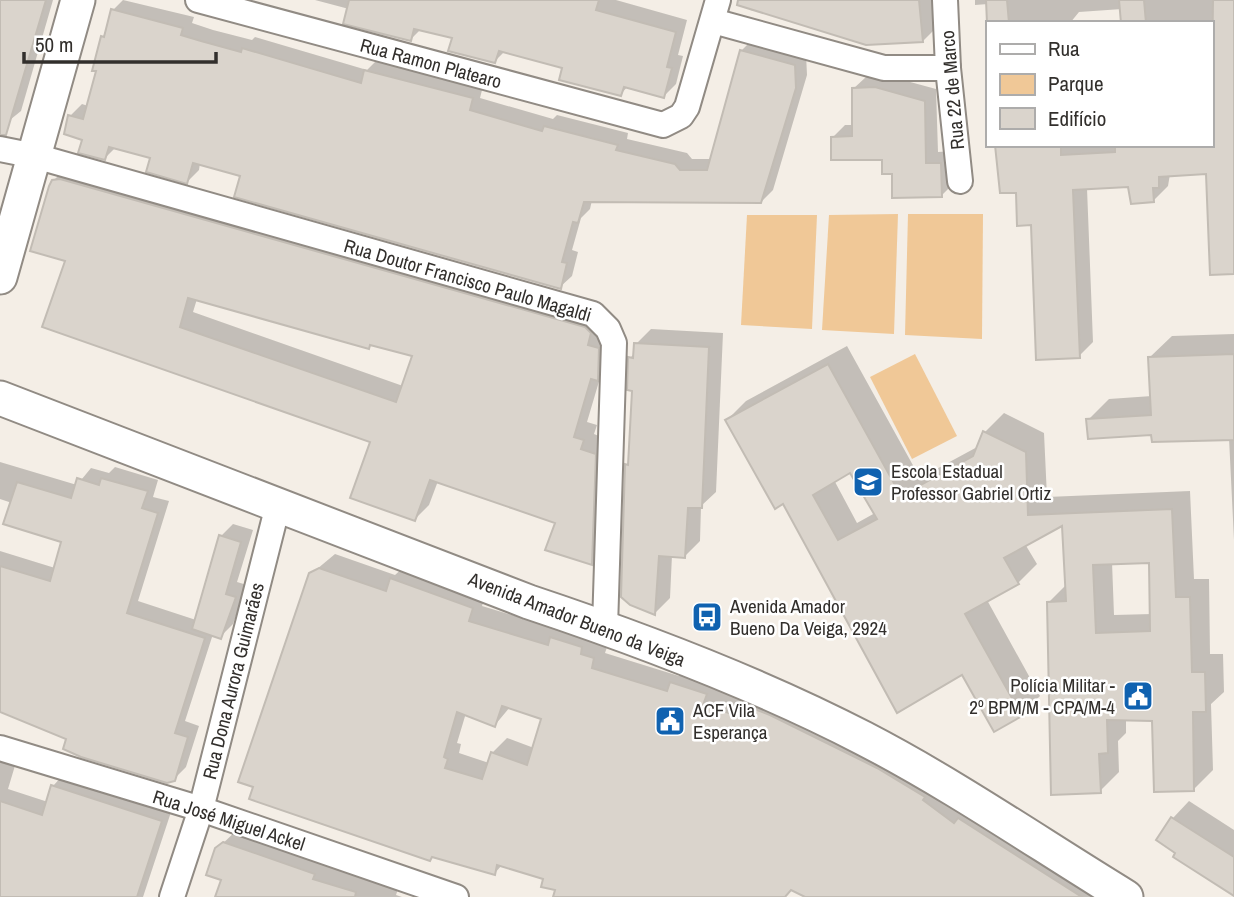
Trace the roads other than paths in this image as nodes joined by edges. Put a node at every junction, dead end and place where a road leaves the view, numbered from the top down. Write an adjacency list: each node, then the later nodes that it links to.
1 (78, 0): 7 (main road)
2 (198, 0): 4 (street, Rua Ramon Platearo)
3 (945, 0): 5 (street, Rua 22 de Marco)
4 (715, 10): 5 (street)
5 (948, 68): 8 (street, Rua 22 de Marco)
6 (0, 149): 7 (street, Rua Doutor Francisco Paulo Magaldi)
7 (35, 156): 9 (main road); 12 (street, Rua Doutor Francisco Paulo Magaldi)
8 (960, 181)
9 (0, 277)
10 (0, 398): 11 (main road, Avenida Amador Bueno da Veiga)
11 (278, 505): 12 (main road, Avenida Amador Bueno da Veiga); 14 (street, Rua Dona Aurora Guimarães)
12 (605, 627): 17 (main road, Avenida Amador Bueno da Veiga)
13 (0, 748): 14 (street, Rua José Miguel Ackel)
14 (201, 809): 15 (street, Rua Dona Aurora Guimarães); 16 (street, Rua José Miguel Ackel)
15 (172, 897)
16 (456, 897)
17 (1126, 897)

